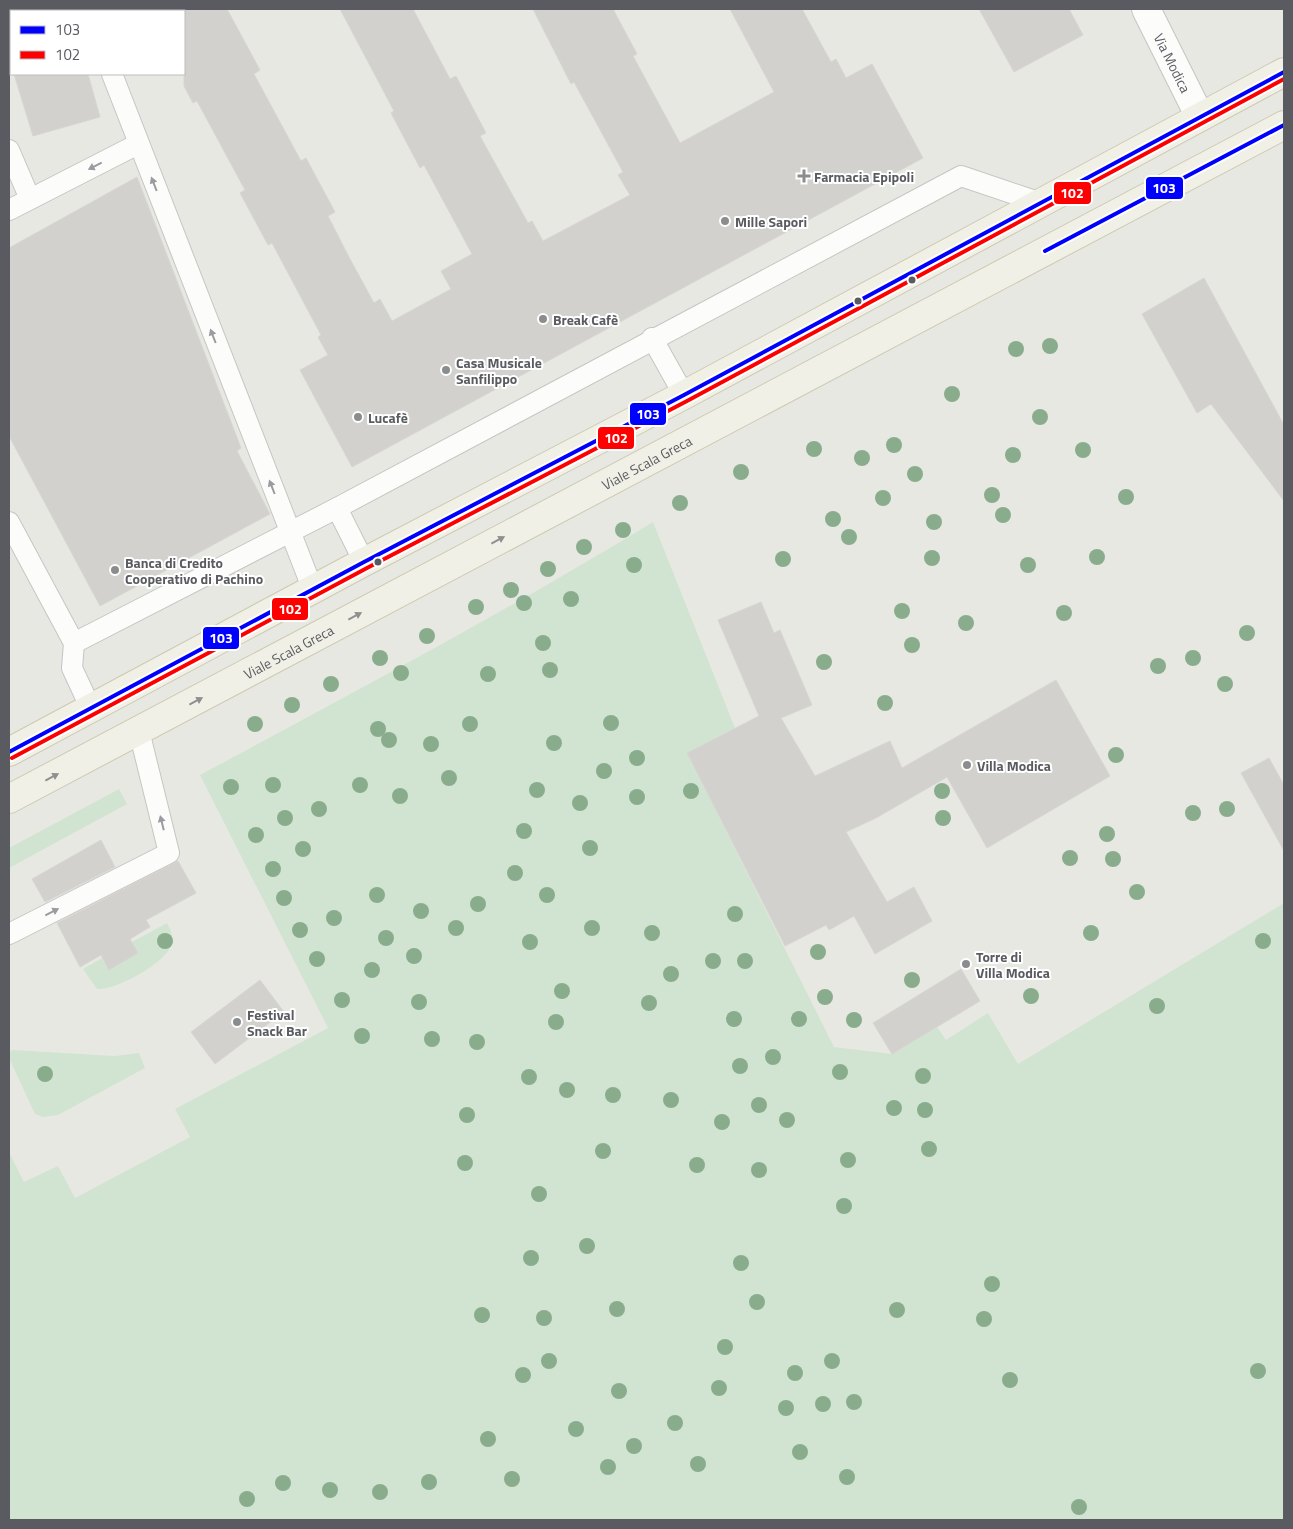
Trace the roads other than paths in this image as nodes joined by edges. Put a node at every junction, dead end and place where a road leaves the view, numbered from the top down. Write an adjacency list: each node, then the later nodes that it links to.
1 (1146, 9): 4 (street, Via Modica)
2 (1284, 72): 4 (main road)
3 (112, 75): 6 (lane)
4 (1200, 118): 9 (main road)
5 (1284, 124): 20 (main road, Viale Scala Greca, one-way to 5)
6 (138, 144): 8 (lane, one-way to 8); 15 (lane, one-way to 6)
7 (9, 150): 8 (lane)
8 (30, 199): 10 (lane)
9 (1041, 203): 11 (lane); 12 (main road)
10 (9, 210)
11 (652, 338): 12 (lane); 13 (lane)
12 (684, 395): 16 (main road)
13 (337, 508): 15 (lane); 16 (lane)
14 (9, 522): 18 (lane)
15 (289, 533): 17 (lane); 18 (lane)
16 (364, 562): 17 (main road)
17 (313, 590): 19 (main road)
18 (74, 644): 19 (lane)
19 (91, 709): 21 (main road)
20 (139, 731): 22 (main road, Viale Scala Greca, one-way to 20); 23 (lane, one-way to 20)
21 (9, 752)
22 (9, 799)
23 (9, 934)

